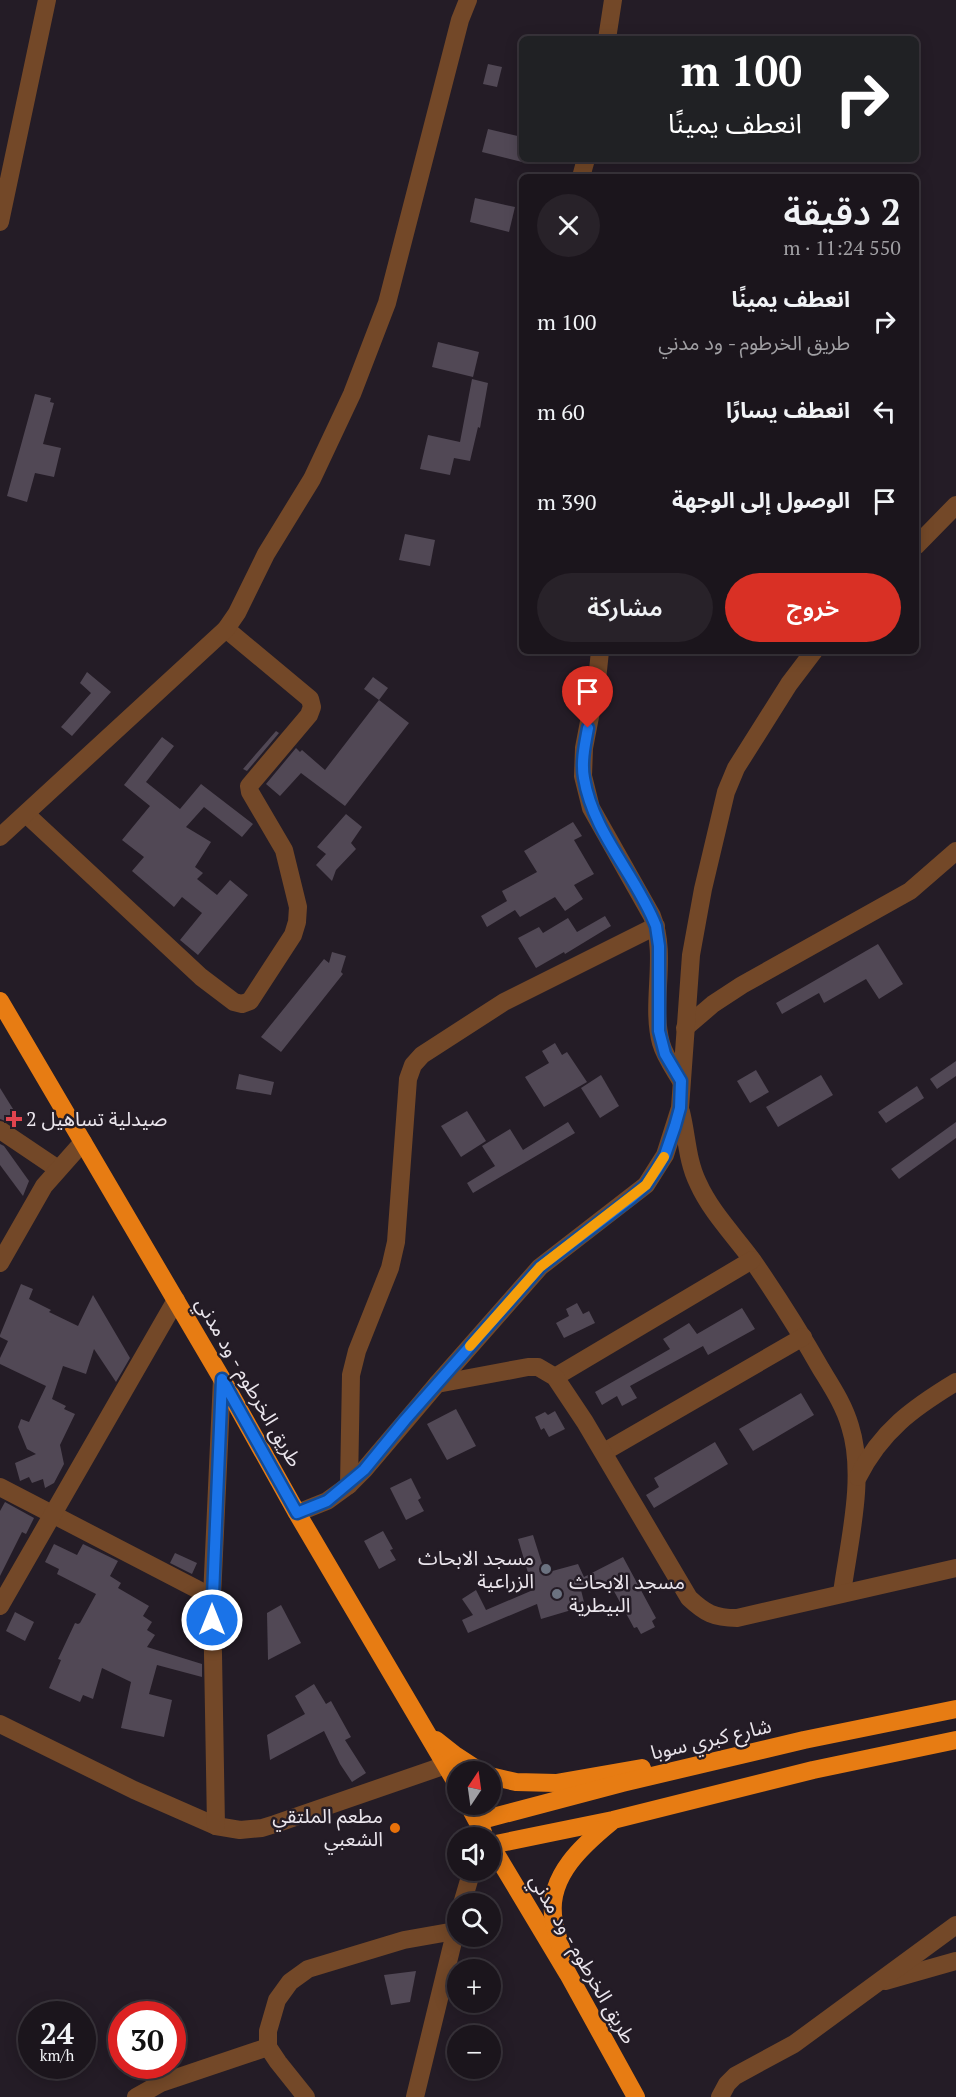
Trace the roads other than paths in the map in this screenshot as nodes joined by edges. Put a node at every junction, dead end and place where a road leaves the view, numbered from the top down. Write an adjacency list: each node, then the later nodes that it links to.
1 (47, 0): 5 (street)
2 (468, 0): 8 (street)
3 (613, 0): 4 (street)
4 (607, 36)
5 (0, 222)
6 (956, 505): 7 (street)
7 (919, 543)
8 (225, 629): 11 (street); 11 (street)
9 (600, 654): 14 (street)
10 (812, 654): 16 (street)
11 (26, 814): 12 (street)
12 (0, 837)
13 (956, 851): 16 (street)
14 (656, 926): 17 (street); 32 (street)
15 (0, 1001): 20 (highway, طريق الخرطوم - ود مدني)
16 (685, 1028): 17 (street)
17 (681, 1081): 18 (street)
18 (680, 1108): 22 (street); 29 (street)
19 (0, 1131): 21 (street)
20 (83, 1142): 21 (street); 24 (highway, طريق الخرطوم - ود مدني)
21 (58, 1169): 23 (street)
22 (752, 1260): 25 (street); 26 (street)
23 (0, 1263)
24 (176, 1300): 27 (highway, طريق الخرطوم - ود مدني); 35 (street)
25 (803, 1337): 30 (street); 31 (street)
26 (555, 1377): 29 (street); 30 (street)
27 (222, 1379): 34 (highway, طريق الخرطوم - ود مدني); 38 (street)
28 (956, 1382): 31 (street)
29 (437, 1384): 32 (street)
30 (604, 1452): 37 (street)
31 (856, 1480): 37 (street)
32 (349, 1485): 34 (street)
33 (0, 1487): 35 (street)
34 (297, 1513): 43 (highway, طريق الخرطوم - ود مدني)
35 (52, 1514): 38 (street); 39 (street)
36 (956, 1568): 37 (street)
37 (842, 1593)
38 (212, 1597): 51 (street)
39 (0, 1606)
40 (955, 1716): 41 (highway, شارع كبري سوبا)
41 (894, 1722): 45 (highway); 48 (highway, شارع كبري سوبا)
42 (0, 1724): 51 (street)
43 (424, 1730): 46 (highway); 47 (highway, طريق الخرطوم - ود مدني)
44 (956, 1740): 45 (highway)
45 (901, 1752): 50 (highway)
46 (464, 1761)
47 (446, 1765): 51 (street)
48 (677, 1771): 49 (highway); 52 (highway, شارع كبري سوبا)
49 (501, 1779)
50 (613, 1820): 53 (highway); 59 (highway)
51 (216, 1826)
52 (501, 1829)
53 (501, 1834)
54 (501, 1861): 59 (highway, طريق الخرطوم - ود مدني)
55 (956, 1925): 60 (street)
56 (447, 1928): 61 (street)
57 (451, 1947): 64 (street)
58 (956, 1961): 60 (street)
59 (568, 1974): 65 (highway, طريق الخرطوم - ود مدني)
60 (875, 1984): 66 (street)
61 (268, 2047): 62 (street); 63 (street)
62 (136, 2097)
63 (306, 2097)
64 (415, 2097)
65 (636, 2097)
66 (720, 2097)

